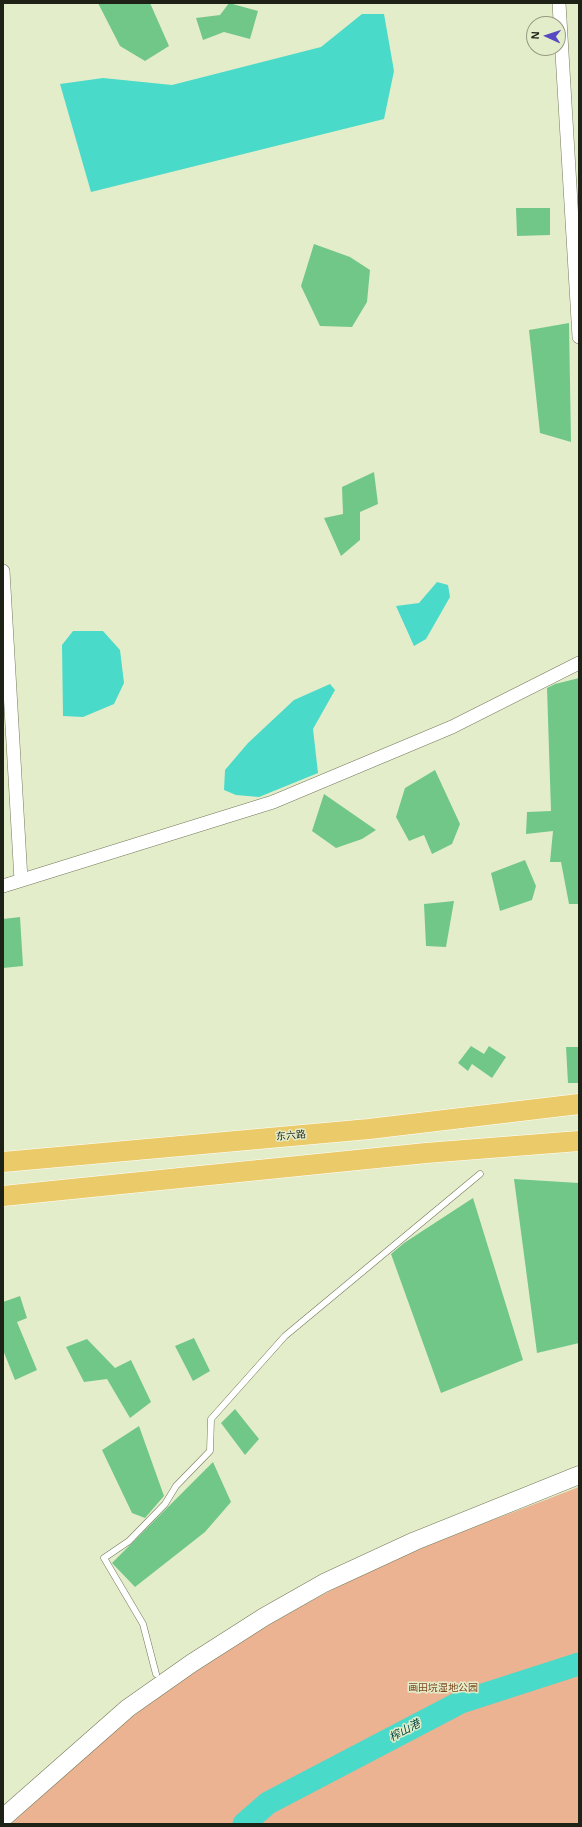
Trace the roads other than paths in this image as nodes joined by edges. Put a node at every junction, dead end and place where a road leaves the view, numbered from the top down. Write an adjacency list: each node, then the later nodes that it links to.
1 (559, 3): 2 (street)
2 (579, 337)
3 (3, 571): 5 (street)
4 (579, 663): 5 (street)
5 (21, 880): 6 (street)
6 (3, 886)
7 (579, 1104): 9 (main road, 东六路)
8 (579, 1140): 11 (main road)
9 (3, 1162)
10 (480, 1174): 14 (lane)
11 (3, 1196)
12 (579, 1463): 14 (main road)
13 (579, 1475): 16 (main road)
14 (156, 1674): 15 (main road)
15 (3, 1802)
16 (3, 1818)

